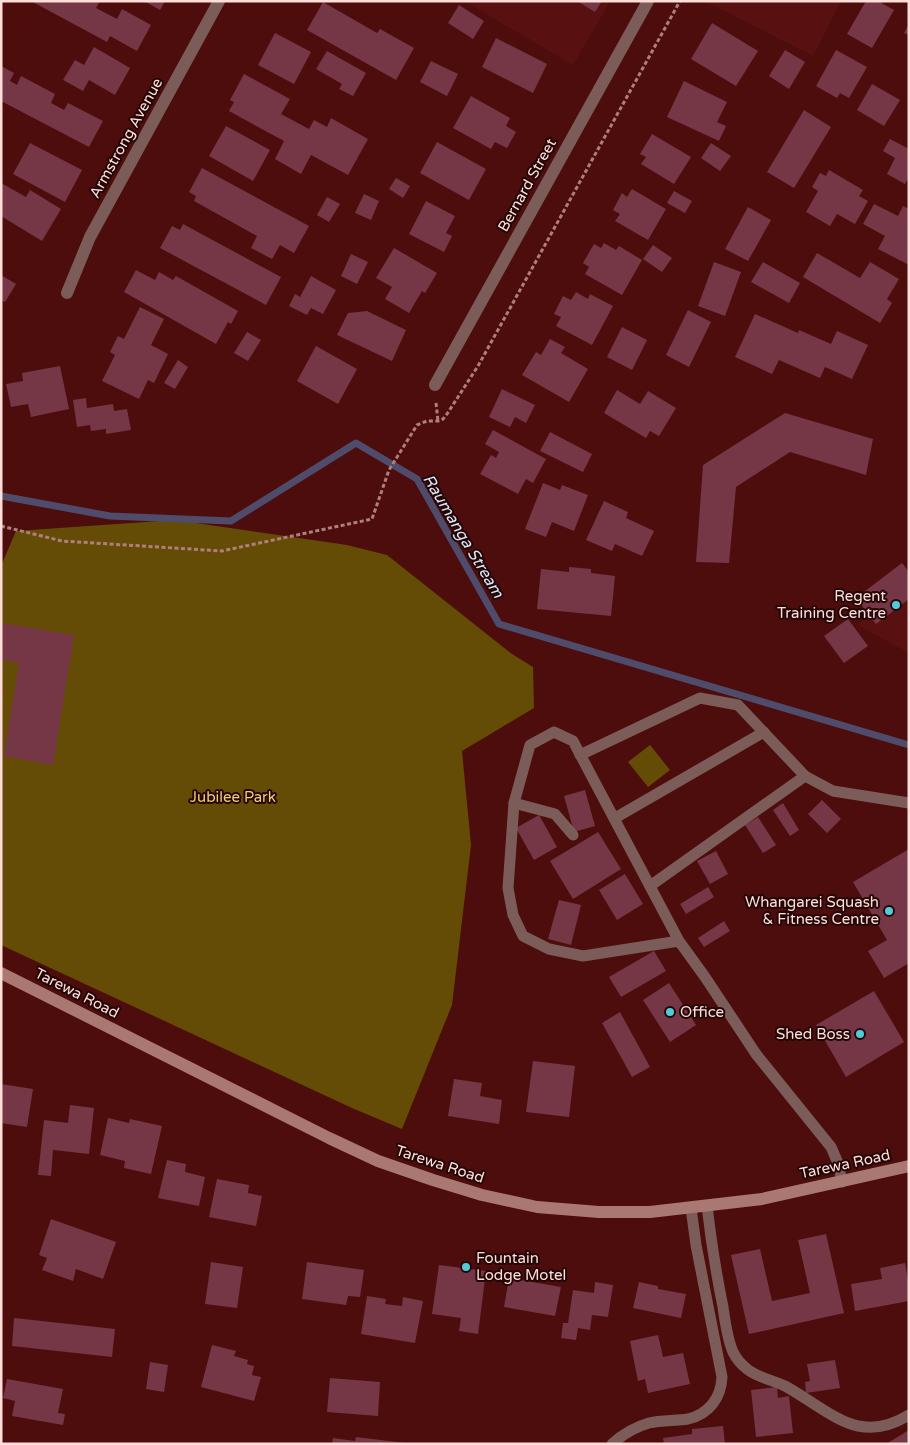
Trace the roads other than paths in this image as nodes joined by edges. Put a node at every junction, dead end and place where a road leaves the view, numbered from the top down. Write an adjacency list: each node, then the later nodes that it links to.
1 (219, 1): 3 (street, Armstrong Avenue)
2 (648, 1): 4 (street, Bernard Street)
3 (67, 293)
4 (435, 385)
5 (764, 732): 6 (lane); 7 (lane); 10 (lane)
6 (580, 755): 8 (lane); 10 (lane)
7 (805, 776): 9 (lane); 12 (lane)
8 (514, 803): 11 (lane); 13 (lane)
9 (909, 803)
10 (614, 818): 12 (lane)
11 (574, 835)
12 (650, 886): 13 (lane)
13 (679, 941): 16 (lane)
14 (1, 973): 18 (main road, Tarewa Road)
15 (909, 1166): 16 (main road, Tarewa Road)
16 (842, 1182): 17 (main road, Tarewa Road)
17 (707, 1206): 18 (main road, Tarewa Road); 19 (lane)
18 (691, 1208): 20 (lane)
19 (909, 1415)
20 (612, 1444)

